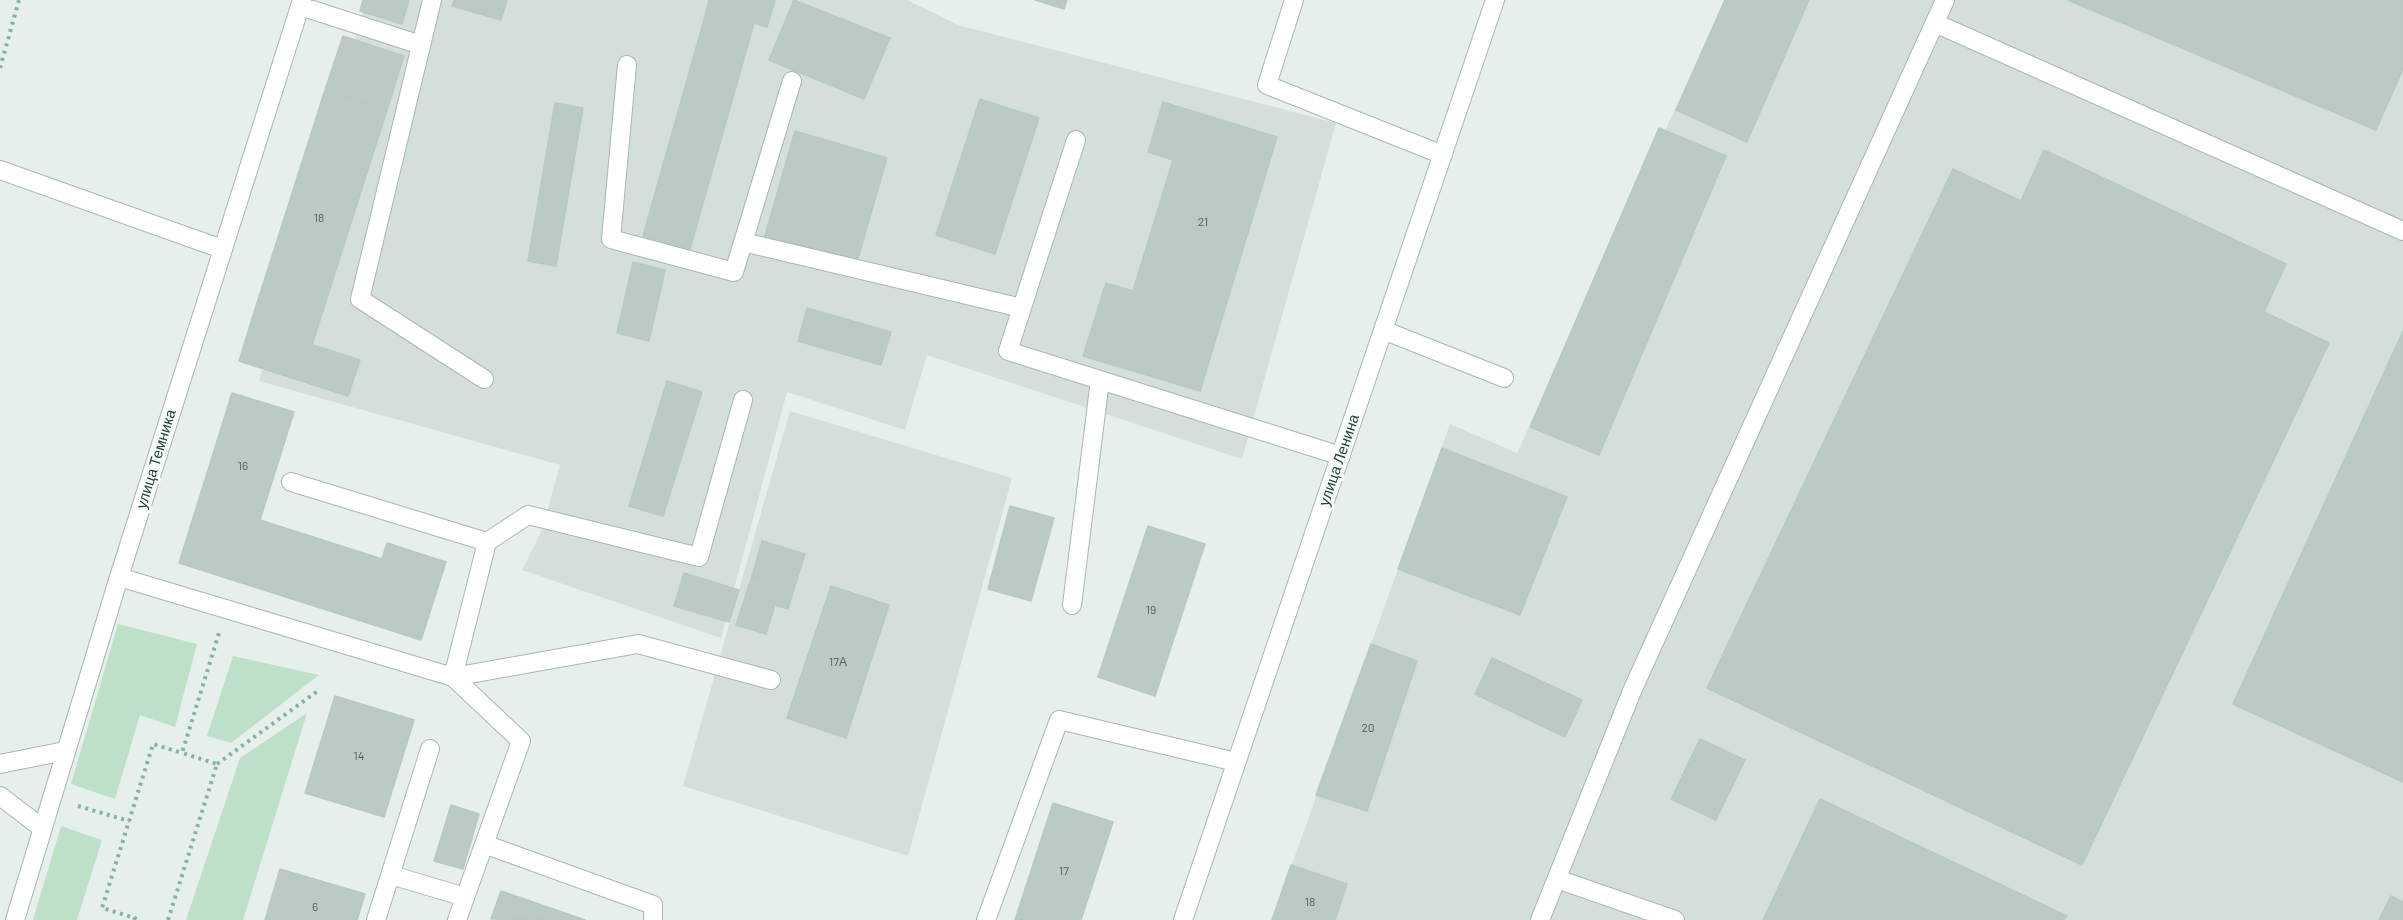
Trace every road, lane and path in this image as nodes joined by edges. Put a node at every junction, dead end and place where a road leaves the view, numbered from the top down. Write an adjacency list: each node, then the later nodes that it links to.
1 (19, 0): 10 (path)
2 (432, 0): 8 (street)
3 (1294, 0): 13 (street)
4 (1495, 0): 13 (street, улица Ленина)
5 (1945, 0): 7 (street)
6 (301, 3): 8 (street); 17 (street, улица Темника)
7 (1935, 23): 15 (street); 45 (street)
8 (420, 45): 21 (street)
9 (627, 65): 16 (street)
10 (0, 68)
11 (792, 81): 16 (street)
12 (1076, 140): 18 (street)
13 (1443, 155): 19 (street, улица Ленина)
14 (0, 170): 17 (street)
15 (2403, 231)
16 (743, 242): 18 (street)
17 (222, 249): 27 (street, улица Темника)
18 (1022, 308): 22 (street)
19 (1383, 330): 20 (street); 24 (street, улица Ленина)
20 (1504, 378)
21 (484, 379)
22 (1100, 381): 24 (street); 28 (street)
23 (743, 400): 26 (street)
24 (1341, 456): 36 (street, улица Ленина)
25 (291, 482): 26 (street)
26 (487, 542): 30 (street)
27 (119, 577): 29 (street); 34 (street, улица Темника)
28 (1072, 605)
29 (227, 609): 30 (street); 35 (path)
30 (453, 677): 31 (street); 43 (street)
31 (771, 680)
32 (319, 690): 37 (path)
33 (430, 749): 44 (street)
34 (65, 752): 38 (street); 40 (street, улица Темника)
35 (182, 753): 37 (path); 41 (path)
36 (1236, 762): 54 (street); 55 (street, улица Ленина)
37 (217, 764): 50 (path)
38 (0, 765)
39 (0, 796): 42 (street)
40 (51, 797): 41 (path); 42 (street, улица Темника)
41 (129, 821): 47 (path)
42 (42, 828): 48 (street, улица Темника)
43 (484, 844): 46 (street); 53 (street)
44 (390, 875): 46 (street); 51 (street)
45 (1557, 879): 56 (street); 57 (street)
46 (465, 897): 52 (street)
47 (135, 919): 49 (path)
48 (15, 920)
49 (142, 920)
50 (168, 920)
51 (376, 920)
52 (457, 920)
53 (653, 920)
54 (986, 920)
55 (1183, 920)
56 (1540, 920)
57 (1675, 920)

